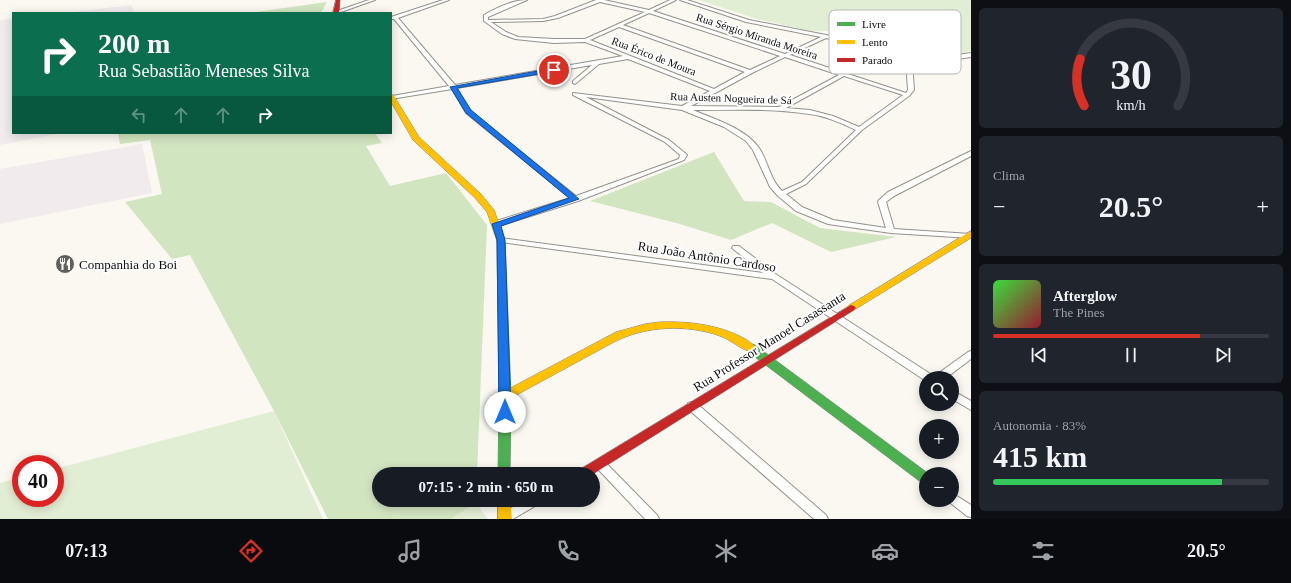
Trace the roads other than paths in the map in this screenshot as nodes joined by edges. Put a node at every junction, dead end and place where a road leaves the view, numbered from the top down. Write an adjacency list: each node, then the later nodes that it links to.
1 (338, 0): 9 (street)
2 (373, 0): 9 (street)
3 (447, 0): 10 (street)
4 (525, 0): 11 (street)
5 (599, 0): 8 (street, Rua Sérgio Miranda Moreira); 11 (street)
6 (674, 0): 8 (street)
7 (682, 0): 13 (street)
8 (648, 11): 12 (street); 16 (street, Rua Sérgio Miranda Moreira)
9 (336, 12)
10 (393, 18): 24 (street)
11 (486, 21): 15 (street)
12 (618, 25): 15 (street); 20 (street)
13 (826, 36): 14 (street); 16 (street)
14 (829, 37)
15 (586, 40): 17 (street, Rua Érico de Moura)
16 (785, 55): 19 (street, Rua Sérgio Miranda Moreira); 20 (street)
17 (628, 57): 18 (street); 25 (street, Rua Érico de Moura)
18 (597, 63): 23 (street); 24 (street)
19 (829, 69)
20 (750, 72): 25 (street)
21 (844, 74): 26 (street, Rua Sérgio Miranda Moreira); 29 (street)
22 (910, 74): 26 (street)
23 (575, 82)
24 (453, 87): 27 (street); 33 (street)
25 (715, 91): 28 (street)
26 (907, 95): 30 (street)
27 (392, 97): 34 (street)
28 (683, 108): 29 (street, Rua Austen Nogueira de Sá); 32 (street); 33 (street, Rua Austen Nogueira de Sá)
29 (780, 109): 30 (street, Rua Austen Nogueira de Sá)
30 (860, 129): 32 (street)
31 (971, 153): 35 (street)
32 (781, 194): 35 (street)
33 (575, 199): 34 (street)
34 (496, 224): 37 (street)
35 (891, 231): 36 (street)
36 (970, 235): 40 (street, Rua Professor Manoel Casassanta)
37 (501, 240): 39 (street, Rua João Antônio Cardoso); 45 (street)
38 (736, 248): 39 (street)
39 (774, 277): 40 (street, Rua João Antônio Cardoso)
40 (835, 317): 42 (street, Rua Professor Manoel Casassanta); 44 (street, Rua João Antônio Cardoso)
41 (971, 354): 43 (street)
42 (766, 361): 45 (street); 47 (street, Rua Professor Manoel Casassanta); 52 (street)
43 (948, 371)
44 (919, 372)
45 (505, 396): 50 (street)
46 (959, 398): 48 (street)
47 (692, 406): 49 (street, Rua Professor Manoel Casassanta); 59 (street)
48 (971, 406)
49 (600, 464): 51 (street, Rua Professor Manoel Casassanta); 58 (street)
50 (504, 467)
51 (595, 467)
52 (919, 474)
53 (959, 503): 56 (street)
54 (504, 507): 57 (street)
55 (524, 507): 57 (street)
56 (971, 512)
57 (504, 518)
58 (653, 519)
59 (822, 519)

